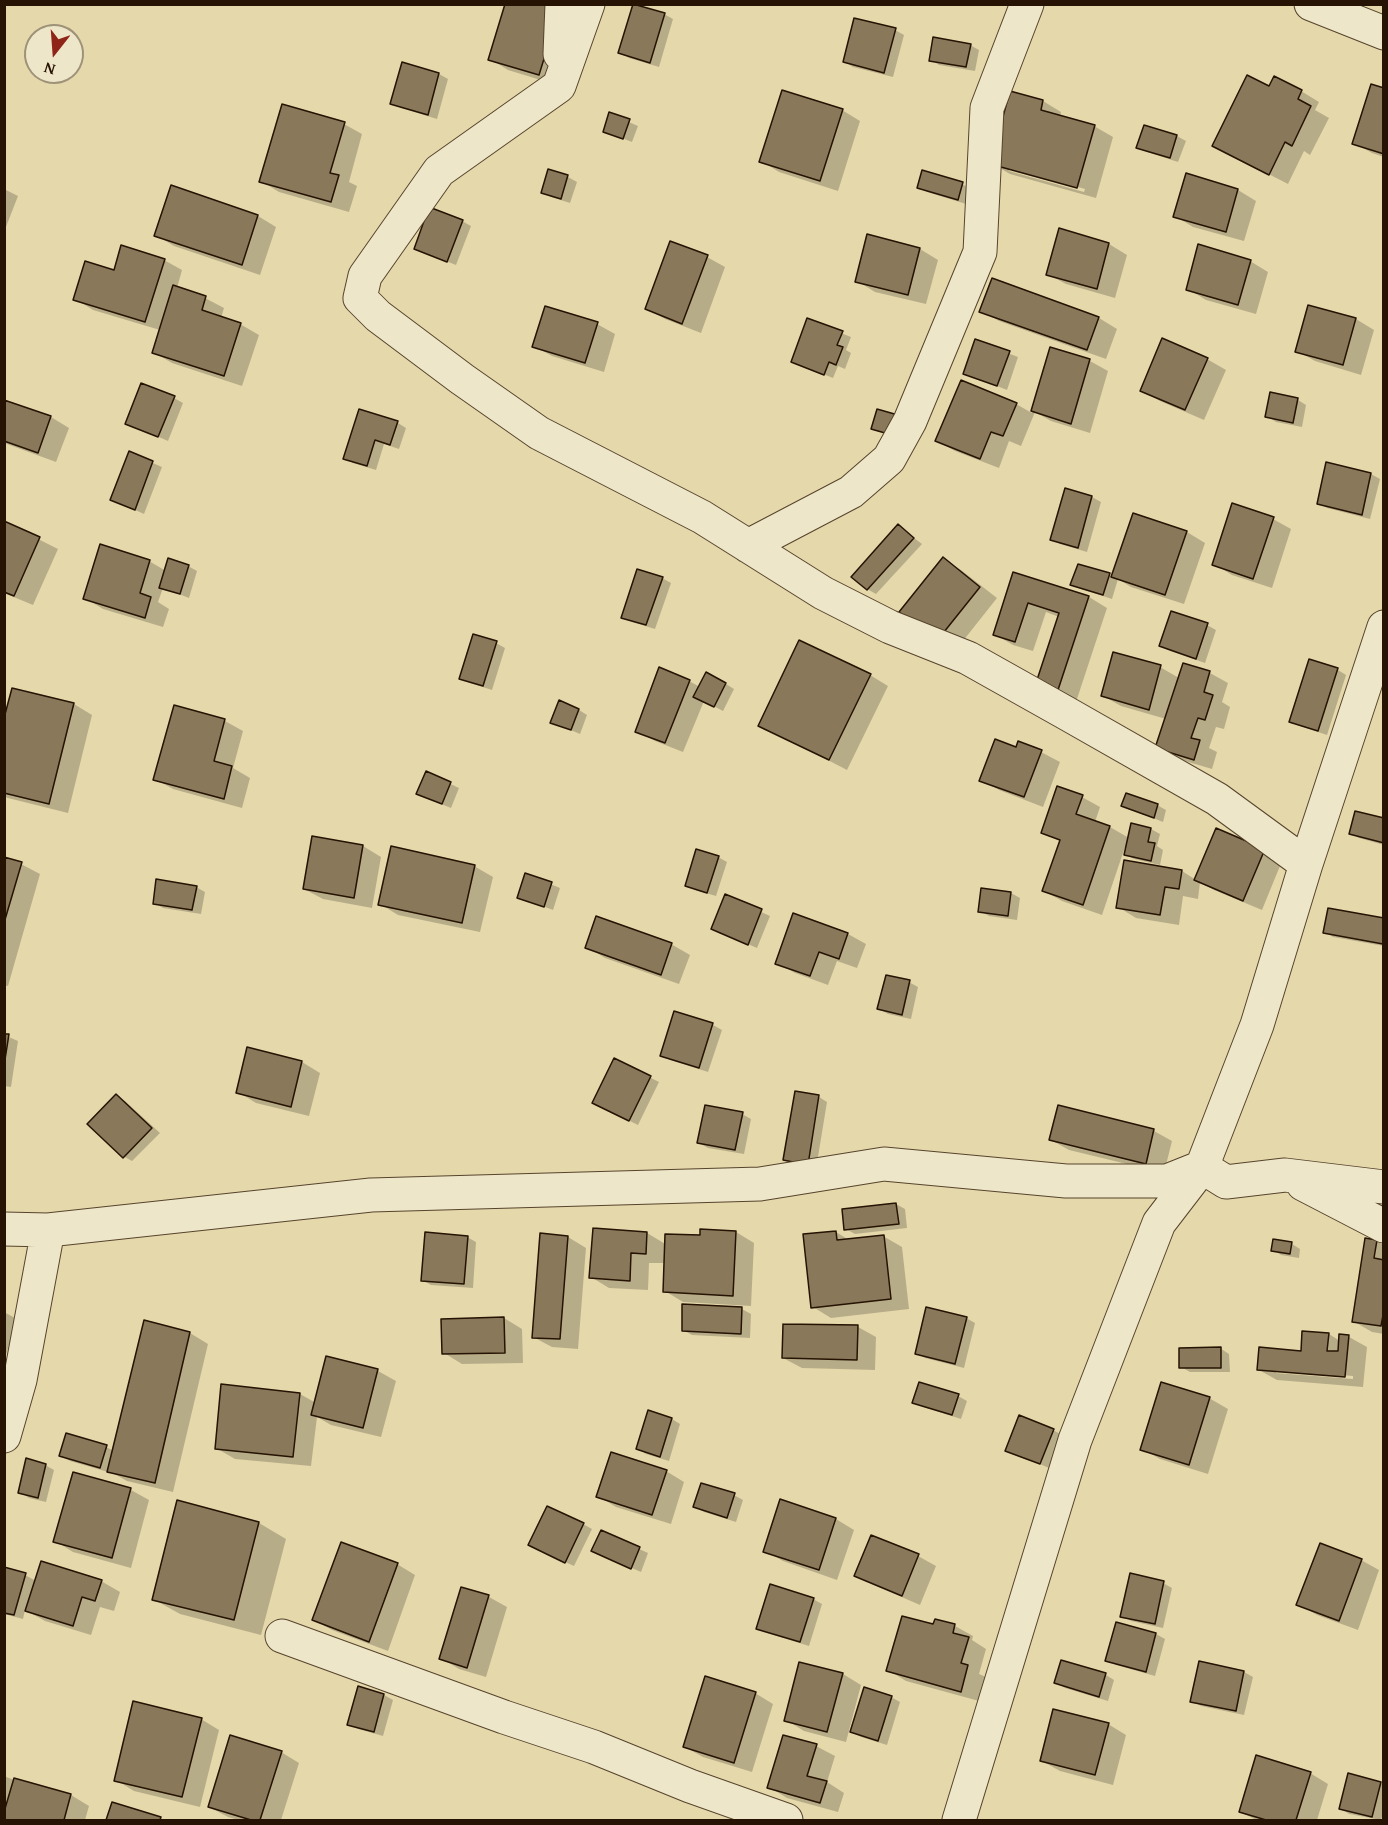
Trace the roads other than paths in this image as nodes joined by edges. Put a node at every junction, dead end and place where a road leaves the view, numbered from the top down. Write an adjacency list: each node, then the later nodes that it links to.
1 (562, 4): 6 (street)
2 (588, 4): 6 (street)
3 (1028, 4): 7 (street)
4 (1311, 4): 5 (street)
5 (1383, 33)
6 (560, 86): 7 (street)
7 (748, 546): 9 (street)
8 (1383, 627): 9 (street)
9 (1306, 864): 10 (street)
10 (1202, 1167): 11 (street); 15 (street); 19 (street)
11 (1285, 1175): 12 (street); 13 (street)
12 (1383, 1187)
13 (1383, 1227)
14 (4, 1229): 15 (street)
15 (48, 1230): 16 (street)
16 (4, 1436)
17 (282, 1635): 18 (street)
18 (786, 1821)
19 (959, 1821)

